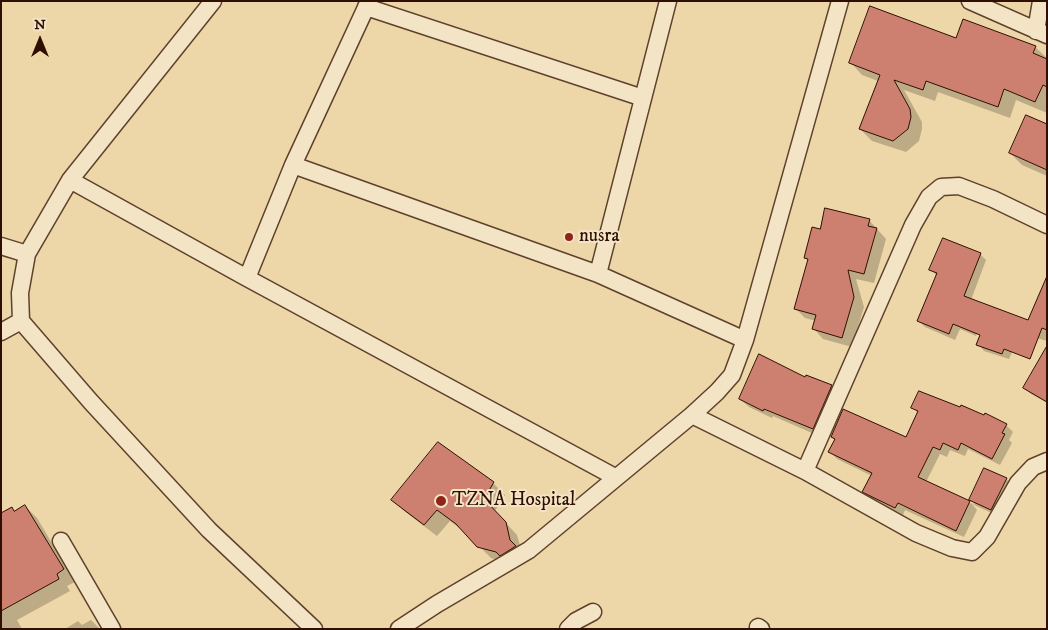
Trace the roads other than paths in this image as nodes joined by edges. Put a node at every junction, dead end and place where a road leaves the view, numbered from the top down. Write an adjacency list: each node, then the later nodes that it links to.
1 (213, 1): 10 (street)
2 (668, 1): 8 (street)
3 (840, 1): 18 (street)
4 (970, 1): 7 (street)
5 (1041, 1): 7 (street)
6 (368, 4): 8 (street); 9 (street)
7 (1041, 33)
8 (644, 98): 14 (street)
9 (293, 164): 14 (street); 15 (street)
10 (70, 180): 13 (street); 15 (street)
11 (1047, 225): 21 (street)
12 (1, 246): 13 (street)
13 (27, 254): 16 (street)
14 (598, 274): 18 (street)
15 (247, 278): 22 (street)
16 (21, 321): 17 (street); 26 (street)
17 (1, 332)
18 (744, 340): 19 (street)
19 (692, 415): 21 (street); 22 (street)
20 (1047, 461): 21 (street)
21 (805, 471)
22 (615, 477): 27 (street)
23 (61, 540): 25 (street)
24 (593, 612): 28 (street)
25 (112, 629)
26 (314, 629)
27 (399, 629)
28 (568, 629)

